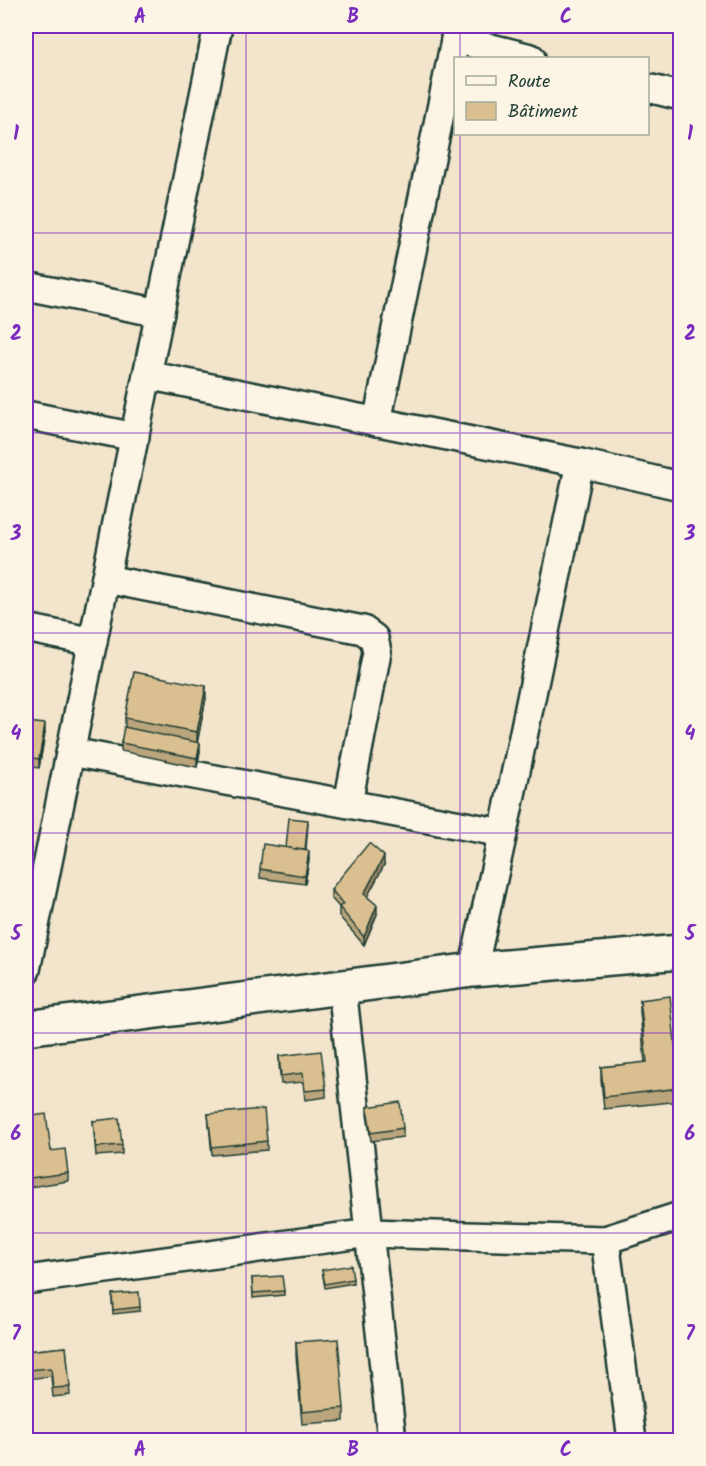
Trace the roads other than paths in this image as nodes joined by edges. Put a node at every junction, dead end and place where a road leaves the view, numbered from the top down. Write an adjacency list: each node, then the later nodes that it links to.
1 (218, 26): 7 (street)
2 (456, 32): 3 (street); 10 (street)
3 (528, 57)
4 (649, 88): 5 (street)
5 (681, 96)
6 (26, 286): 7 (street)
7 (160, 313): 8 (street)
8 (147, 375): 10 (street); 11 (street)
9 (26, 415): 11 (street)
10 (377, 422): 12 (street)
11 (135, 437): 14 (street)
12 (580, 462): 13 (street); 19 (street)
13 (681, 486)
14 (106, 579): 16 (street); 18 (street)
15 (26, 628): 16 (street)
16 (93, 642): 17 (street)
17 (71, 752): 18 (street); 21 (street)
18 (348, 803): 19 (street)
19 (503, 833): 22 (street)
20 (681, 952): 22 (street)
21 (26, 970)
22 (472, 970): 23 (street)
23 (342, 987): 24 (street); 26 (street)
24 (26, 1028)
25 (681, 1216): 27 (street)
26 (369, 1233): 27 (street); 28 (street); 29 (street)
27 (605, 1240): 30 (street)
28 (26, 1280)
29 (392, 1440)
30 (632, 1440)

